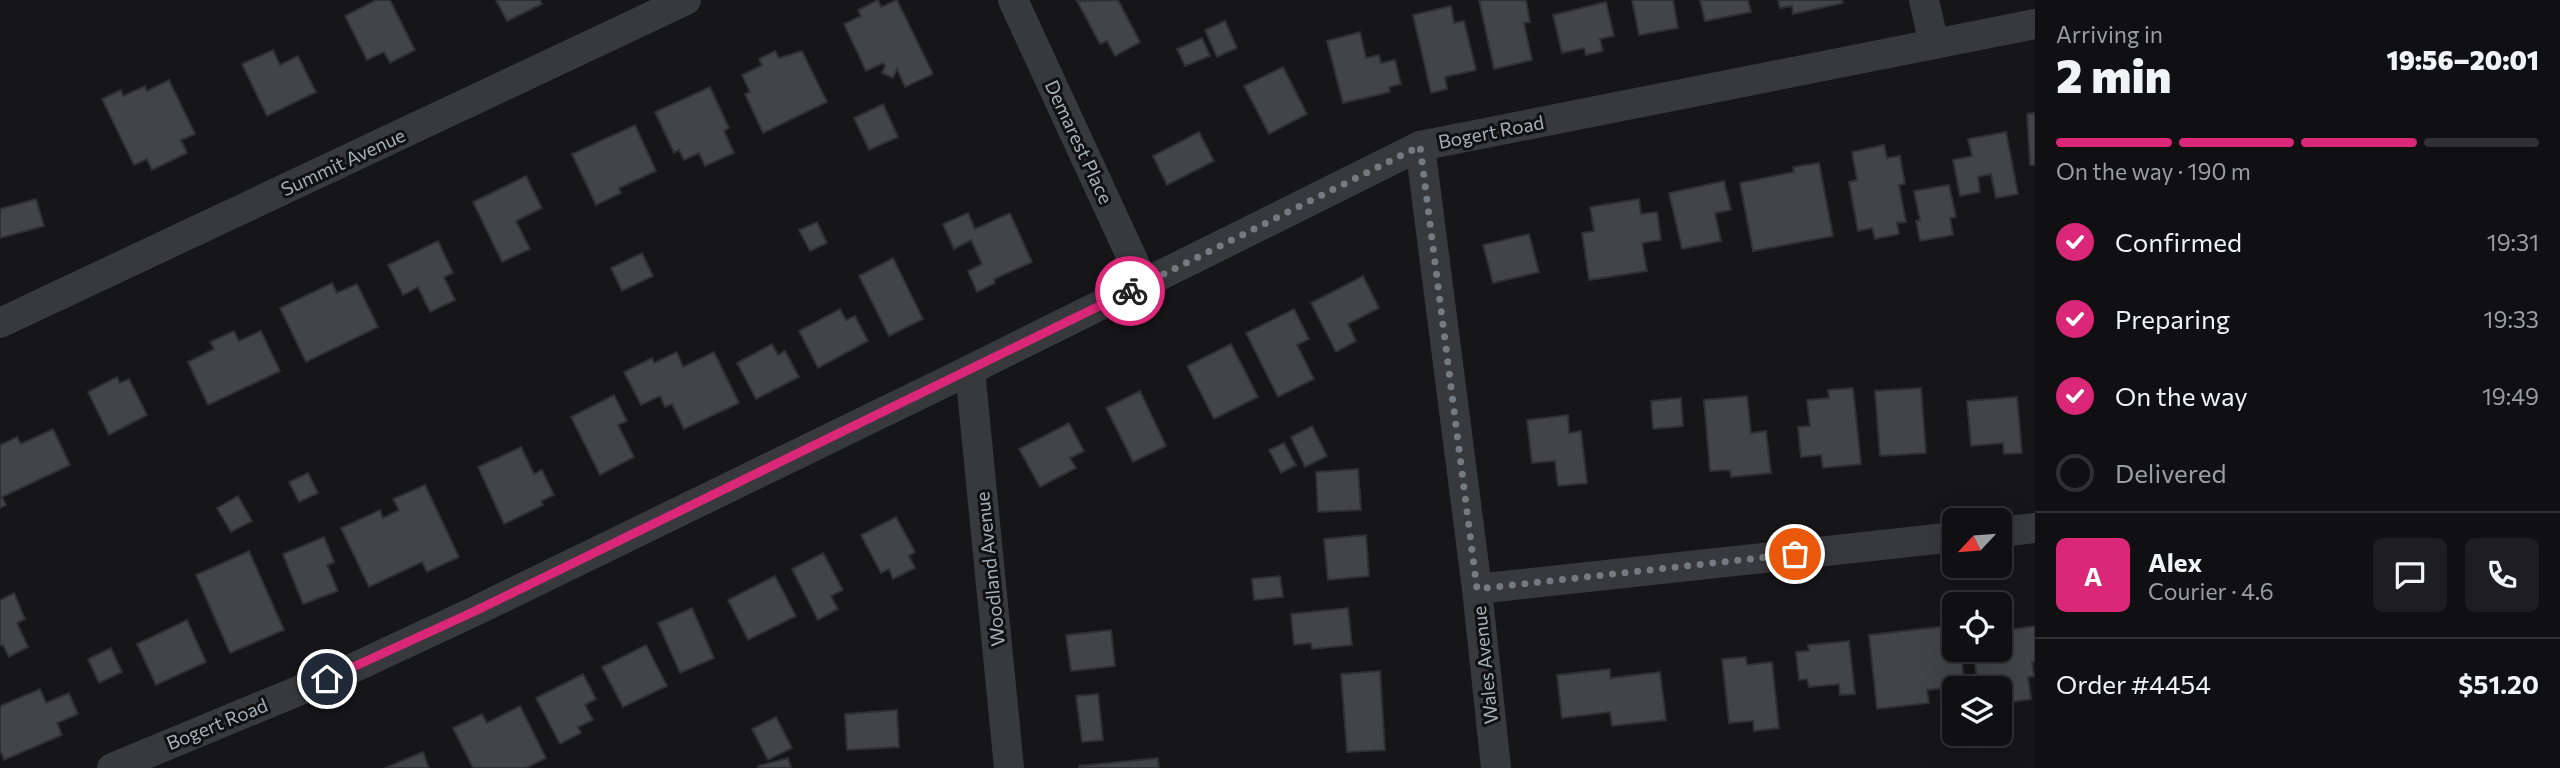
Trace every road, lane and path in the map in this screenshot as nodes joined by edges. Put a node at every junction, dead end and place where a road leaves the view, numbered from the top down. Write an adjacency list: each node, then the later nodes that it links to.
1 (686, 0): 8 (street, Summit Avenue)
2 (1013, 0): 7 (street, Demarest Place)
3 (1924, 0): 5 (street)
4 (2035, 24): 5 (street, Bogert Road)
5 (1934, 44): 6 (street, Bogert Road)
6 (1420, 146): 7 (street, Bogert Road); 13 (street, Wales Avenue)
7 (1144, 284): 9 (street, Bogert Road)
8 (0, 323)
9 (970, 370): 14 (street, Bogert Road); 15 (street, Woodland Avenue)
10 (2035, 528): 11 (street)
11 (2012, 531)
12 (1942, 538): 13 (street)
13 (1477, 589): 16 (street, Wales Avenue)
14 (112, 768)
15 (1009, 768)
16 (1496, 768)

